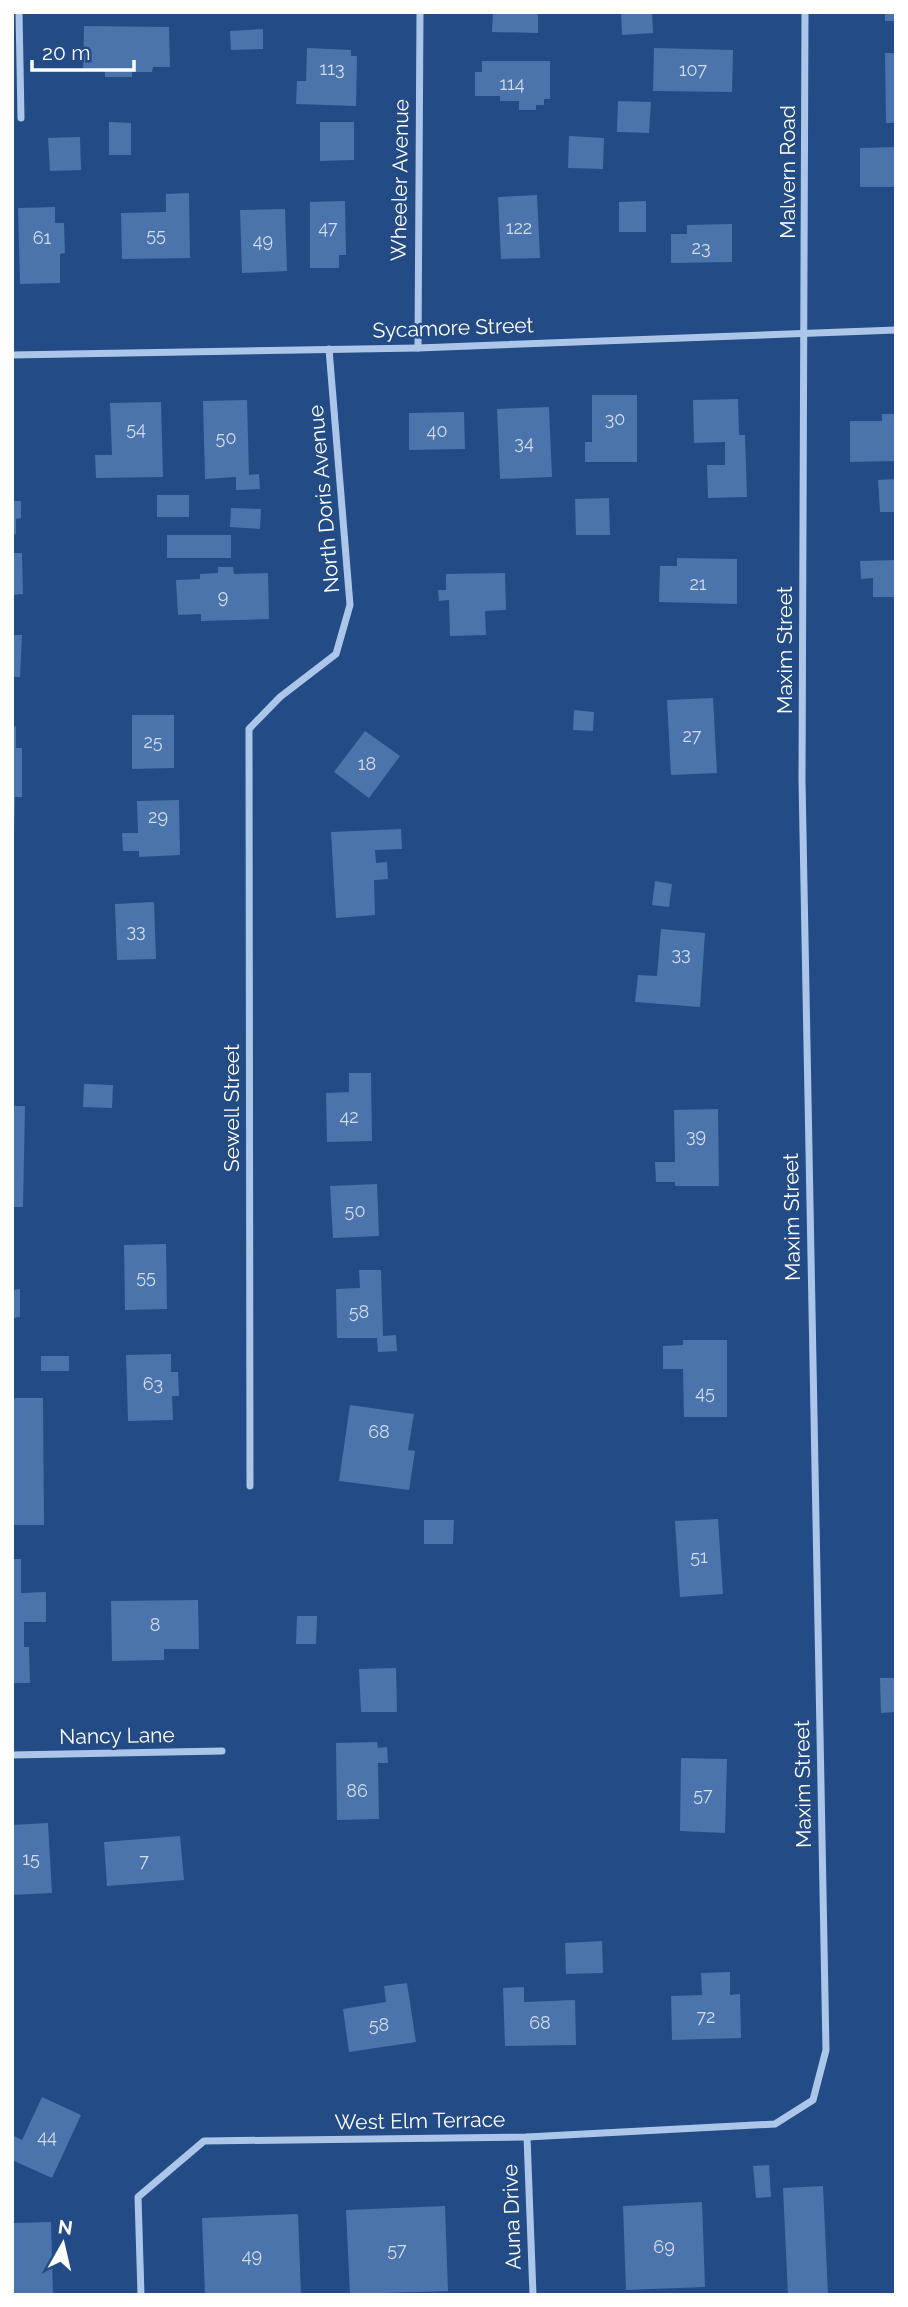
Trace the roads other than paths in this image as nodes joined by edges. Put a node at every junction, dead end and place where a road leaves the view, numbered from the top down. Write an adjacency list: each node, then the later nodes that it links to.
1 (19, 12): 4 (street)
2 (420, 12): 7 (street, Wheeler Avenue)
3 (805, 12): 6 (street, Malvern Road)
4 (21, 118)
5 (896, 330): 6 (street, Sycamore Street)
6 (805, 331): 7 (street, Sycamore Street); 14 (street, Maxim Street)
7 (418, 348): 8 (street, Sycamore Street)
8 (328, 349): 9 (street, Sycamore Street); 10 (street, North Doris Avenue)
9 (12, 355)
10 (248, 729): 11 (street, Sewell Street)
11 (250, 1486)
12 (222, 1751): 13 (street, Nancy Lane)
13 (12, 1755)
14 (813, 2100): 15 (street, West Elm Terrace)
15 (527, 2137): 16 (street, West Elm Terrace); 17 (street, Auna Drive)
16 (141, 2295)
17 (533, 2295)

